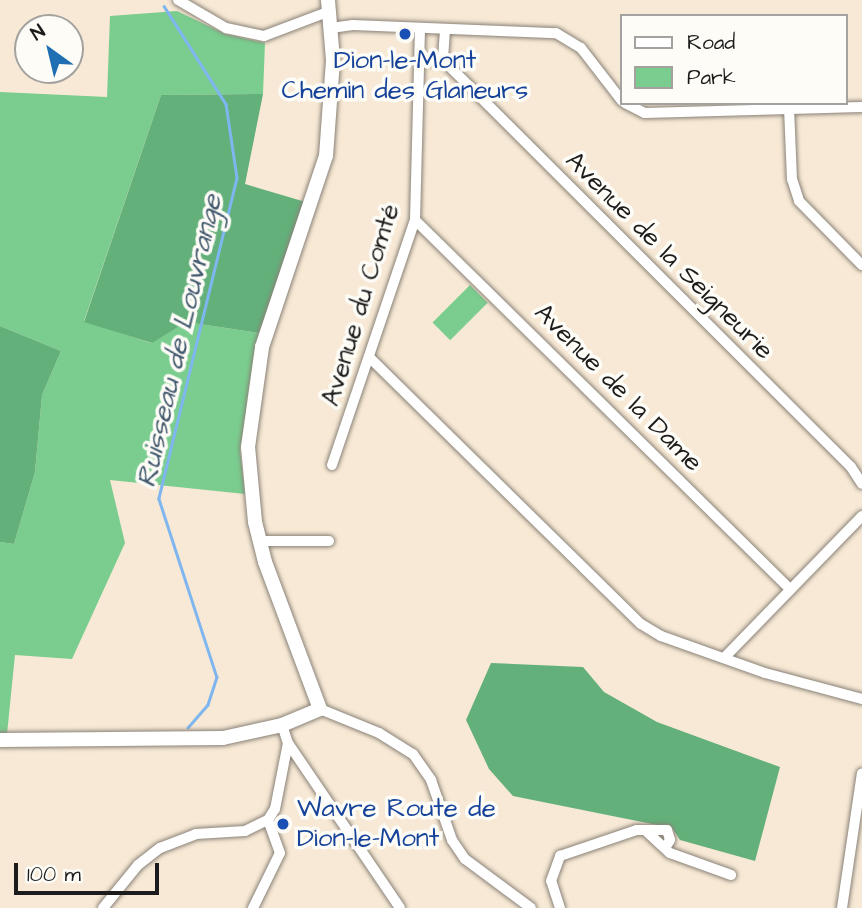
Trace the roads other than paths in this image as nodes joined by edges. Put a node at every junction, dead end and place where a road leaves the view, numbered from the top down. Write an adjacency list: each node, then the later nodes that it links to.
1 (178, 0): 2 (street)
2 (329, 6): 3 (street)
3 (331, 28): 4 (street); 18 (street)
4 (420, 29): 5 (street); 6 (street, Avenue du Comté)
5 (445, 30): 7 (street); 8 (street)
6 (421, 60): 7 (street); 12 (street, Avenue du Comté)
7 (443, 60): 16 (street, Avenue de la Seigneurie)
8 (620, 98)
9 (629, 105): 11 (street)
10 (862, 107): 11 (street)
11 (789, 108): 13 (street)
12 (415, 220): 14 (street, Avenue du Comté); 20 (street, Avenue de la Dame)
13 (862, 265)
14 (369, 357): 15 (street, Avenue du Comté); 21 (street)
15 (332, 465)
16 (862, 484)
17 (862, 516): 20 (street)
18 (260, 541): 19 (street); 23 (street)
19 (329, 541)
20 (789, 588): 21 (street)
21 (724, 658): 22 (street)
22 (862, 699)
23 (320, 709): 24 (street); 35 (street)
24 (282, 725): 25 (street); 26 (street)
25 (0, 740)
26 (288, 743): 28 (street); 34 (street)
27 (862, 773): 37 (street)
28 (268, 820): 32 (street); 33 (street)
29 (645, 830): 30 (street); 30 (street); 36 (street)
30 (665, 848): 31 (street)
31 (731, 875)
32 (103, 908)
33 (253, 908)
34 (400, 908)
35 (531, 908)
36 (560, 908)
37 (842, 908)

